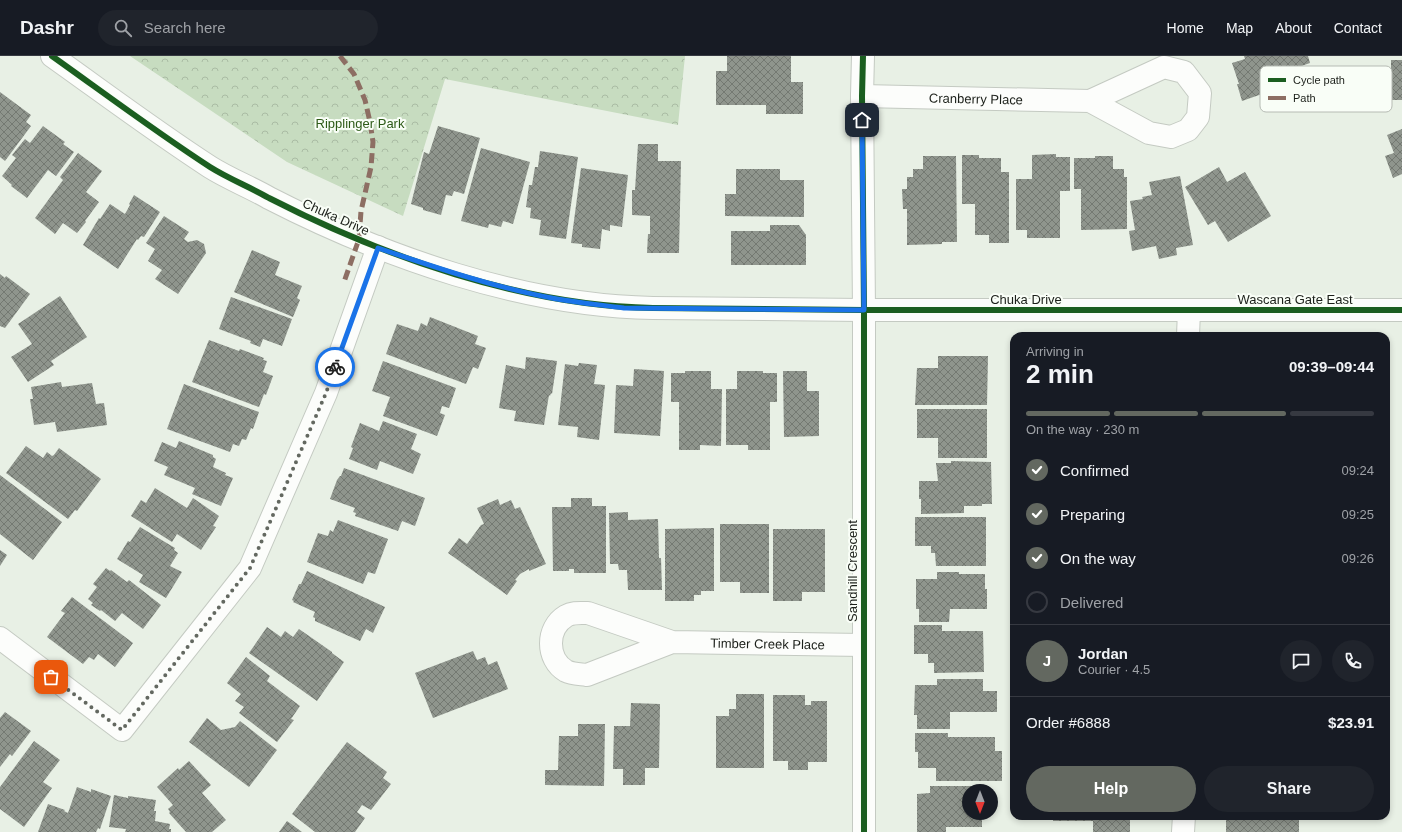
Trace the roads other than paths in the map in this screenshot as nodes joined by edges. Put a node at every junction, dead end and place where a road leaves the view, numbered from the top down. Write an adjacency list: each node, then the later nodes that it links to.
1 (52, 56): 5 (street, Chuka Drive)
2 (863, 56): 3 (street)
3 (862, 96): 4 (street, Cranberry Place); 6 (street)
4 (1090, 101): 4 (street, Cranberry Place)
5 (378, 248): 6 (street, Chuka Drive); 10 (street)
6 (864, 310): 7 (street, Chuka Drive); 12 (street, Sandhill Crescent)
7 (1189, 310): 8 (street, Wascana Gate East); 9 (street)
8 (1402, 310)
9 (1188, 332)
10 (0, 638)
11 (672, 642): 11 (street, Timber Creek Place); 12 (street, Timber Creek Place)
12 (863, 645): 14 (street, Sandhill Crescent)
13 (1184, 820): 15 (street)
14 (864, 832)
15 (1184, 832)

